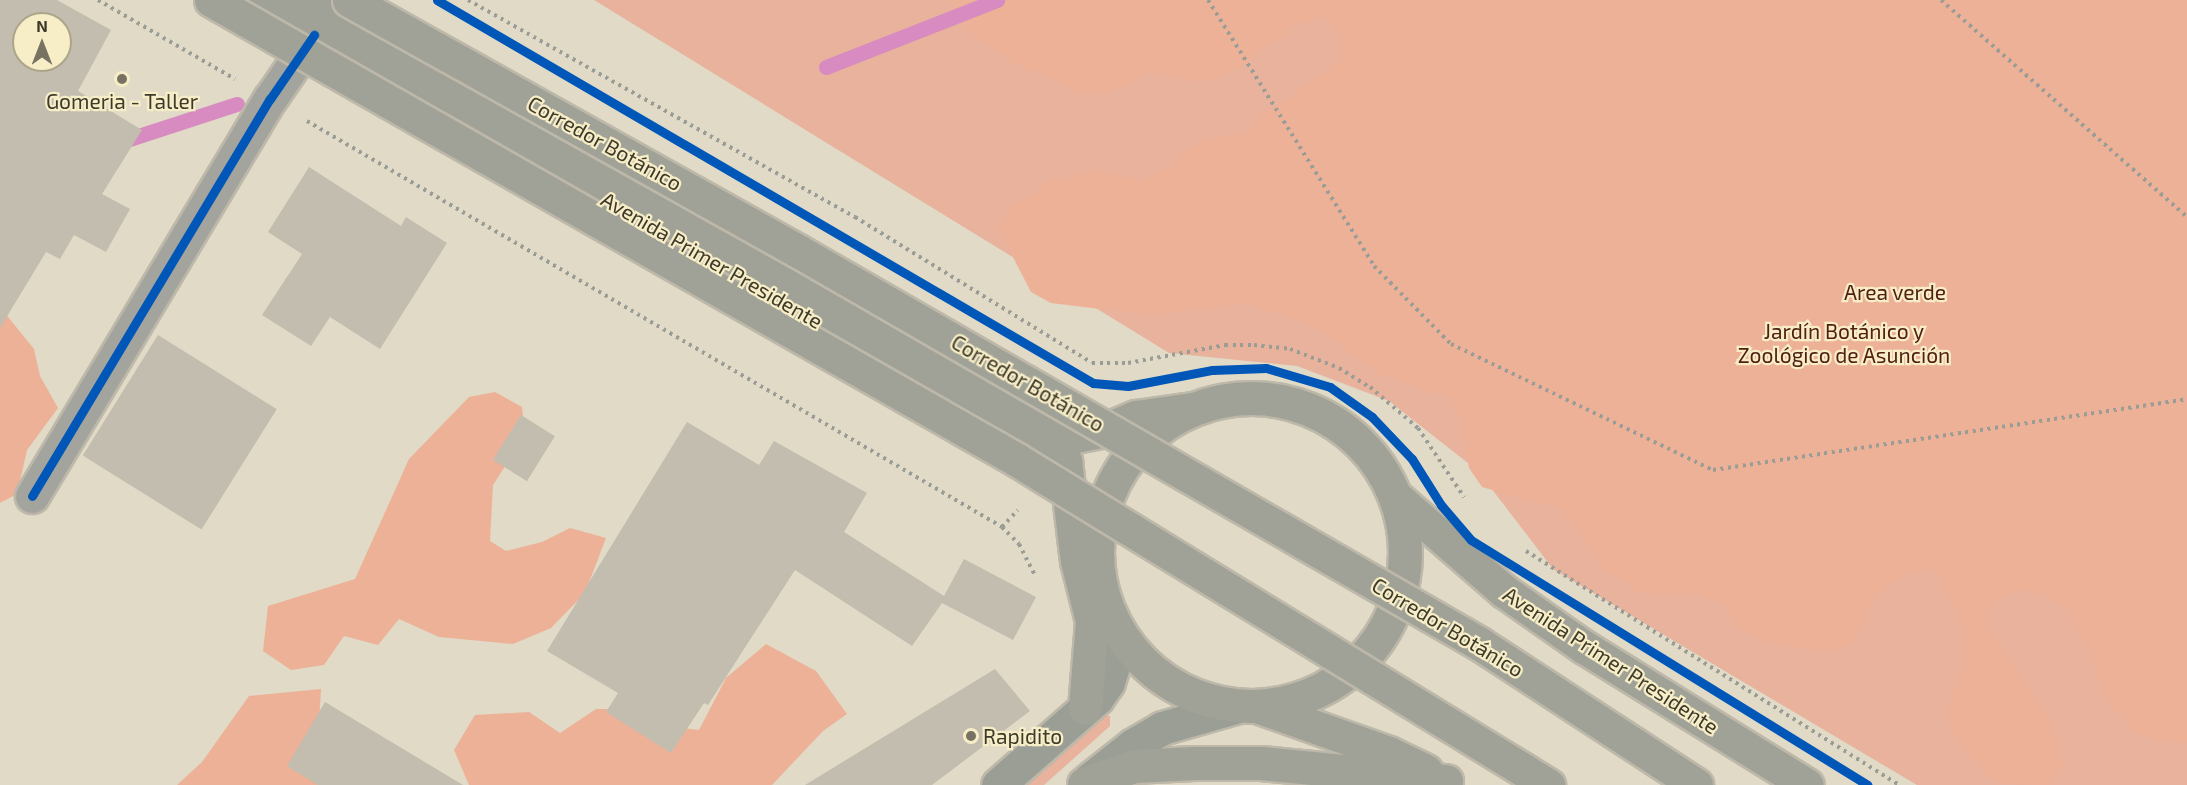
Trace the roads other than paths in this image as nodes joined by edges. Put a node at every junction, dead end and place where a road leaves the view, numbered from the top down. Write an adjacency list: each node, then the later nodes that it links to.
1 (211, 0): 16 (highway, bridge)
2 (252, 0): 5 (highway, Avenida Primer Presidente)
3 (302, 0): 6 (highway, Avenida Primer Presidente)
4 (349, 0): 17 (highway, Corredor Botánico, bridge)
5 (314, 35): 7 (street); 9 (highway, Avenida Primer Presidente)
6 (1193, 409): 8 (highway, Avenida Primer Presidente); 9 (highway, Avenida Primer Presidente)
7 (32, 496)
8 (1397, 498): 11 (highway, Avenida Primer Presidente); 18 (highway, Avenida Primer Presidente)
9 (1087, 565): 10 (highway, Avenida Primer Presidente); 12 (highway)
10 (1107, 612): 11 (highway, Avenida Primer Presidente); 12 (main road)
11 (1247, 706): 13 (highway, Avenida Primer Presidente); 14 (main road)
12 (1085, 708): 15 (main road)
13 (1449, 783): 14 (highway)
14 (1084, 784)
15 (998, 785)
16 (1548, 785)
17 (1696, 785)
18 (1807, 785)

